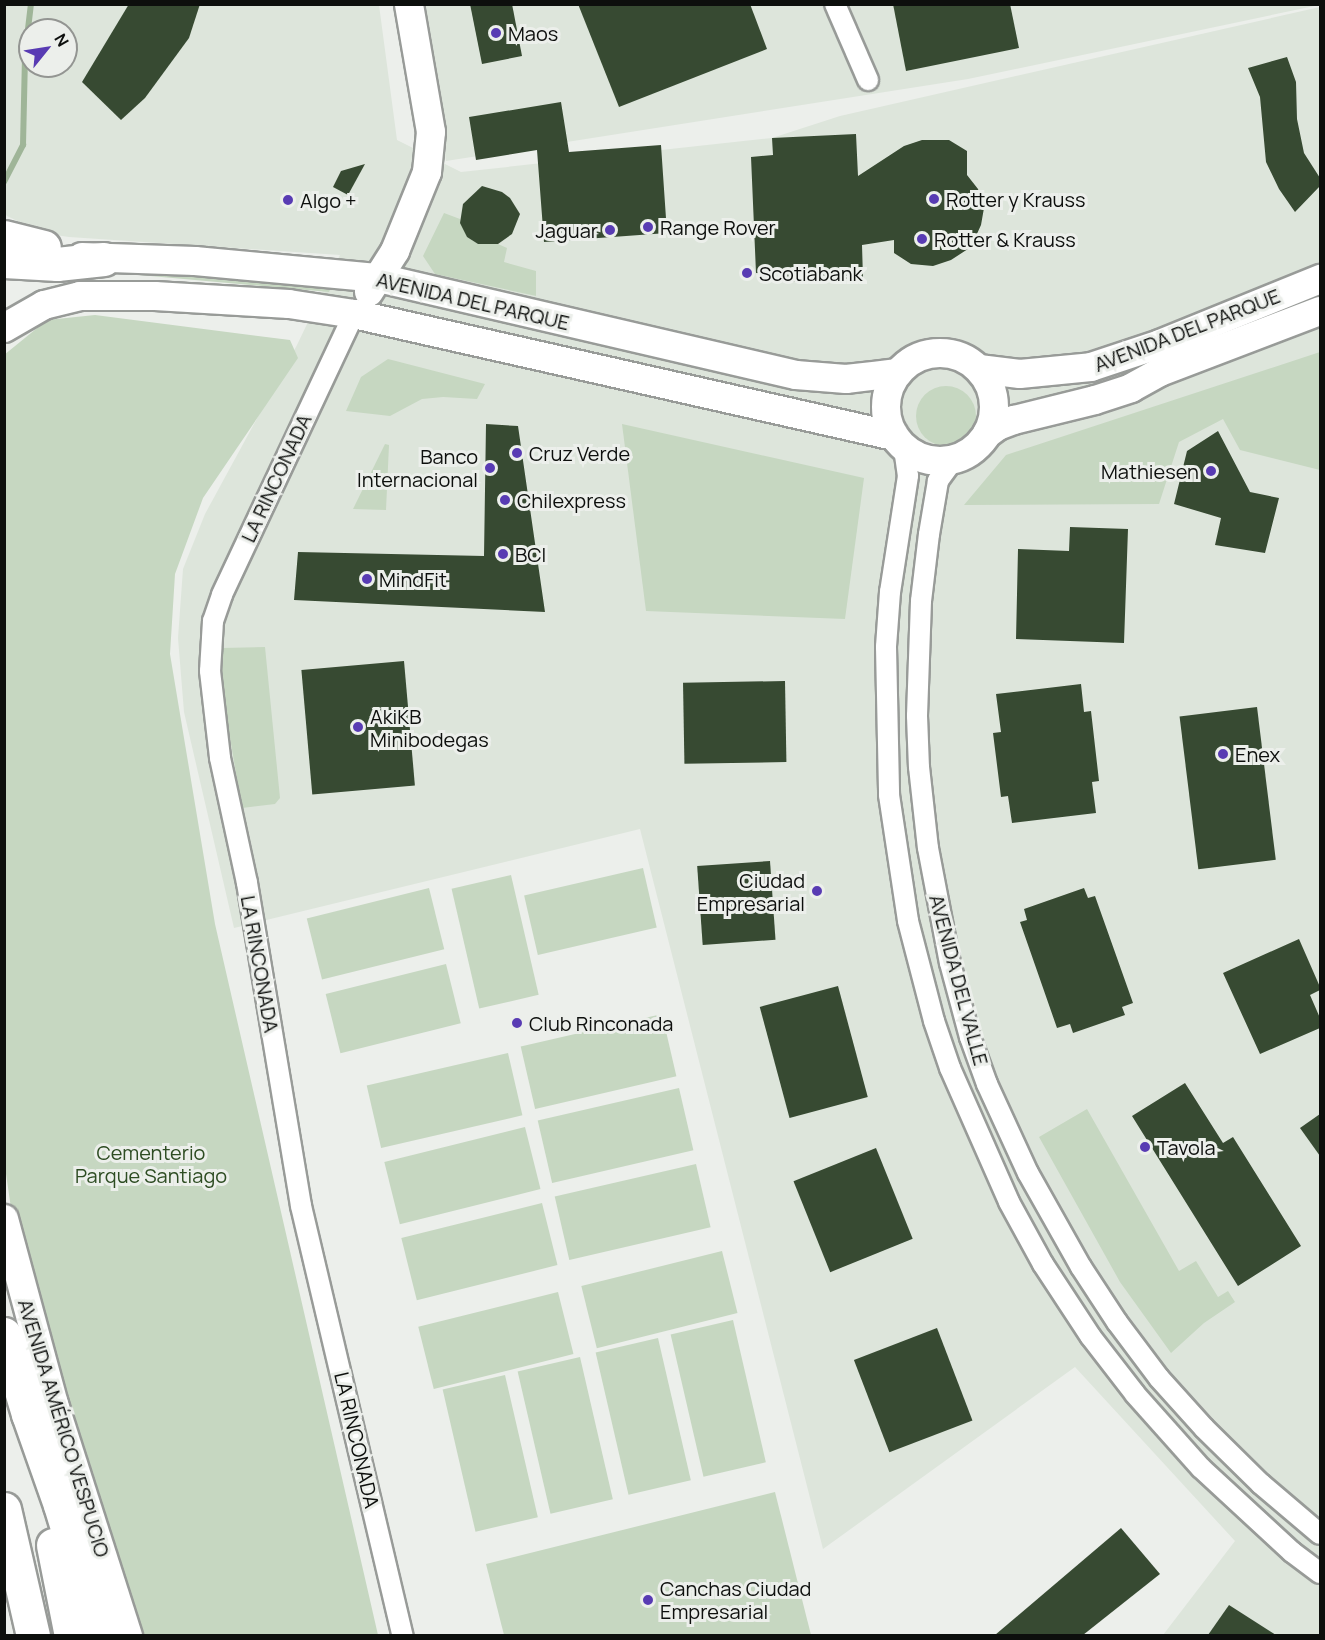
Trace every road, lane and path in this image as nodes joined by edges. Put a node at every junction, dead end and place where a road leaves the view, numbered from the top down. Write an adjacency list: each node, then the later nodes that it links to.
1 (409, 4): 9 (street)
2 (835, 4): 3 (street)
3 (868, 80)
4 (4, 223): 6 (street)
5 (4, 237): 6 (highway)
6 (44, 247): 7 (street, AVENIDA DEL PARQUE)
7 (104, 259): 8 (highway); 9 (street, AVENIDA DEL PARQUE)
8 (4, 261)
9 (379, 278): 12 (street); 15 (street, AVENIDA DEL PARQUE)
10 (1320, 279): 14 (street, AVENIDA DEL PARQUE)
11 (1320, 311): 16 (street, AVENIDA DEL PARQUE)
12 (354, 314): 13 (street, AVENIDA DEL PARQUE); 17 (street, AVENIDA DEL PARQUE); 29 (street, LA RINCONADA)
13 (4, 328)
14 (979, 369): 15 (street); 16 (street)
15 (898, 373): 17 (street)
16 (987, 434): 18 (street)
17 (899, 442): 18 (street); 24 (street)
18 (953, 460): 23 (street, AVENIDA DEL VALLE)
19 (4, 1219): 28 (street, AVENIDA AMÉRICO VESPUCIO)
20 (4, 1334): 21 (highway)
21 (28, 1414): 26 (highway); 27 (highway)
22 (4, 1509): 25 (highway)
23 (1320, 1534)
24 (1320, 1573)
25 (33, 1635)
26 (71, 1635)
27 (100, 1635)
28 (128, 1635)
29 (403, 1635)

